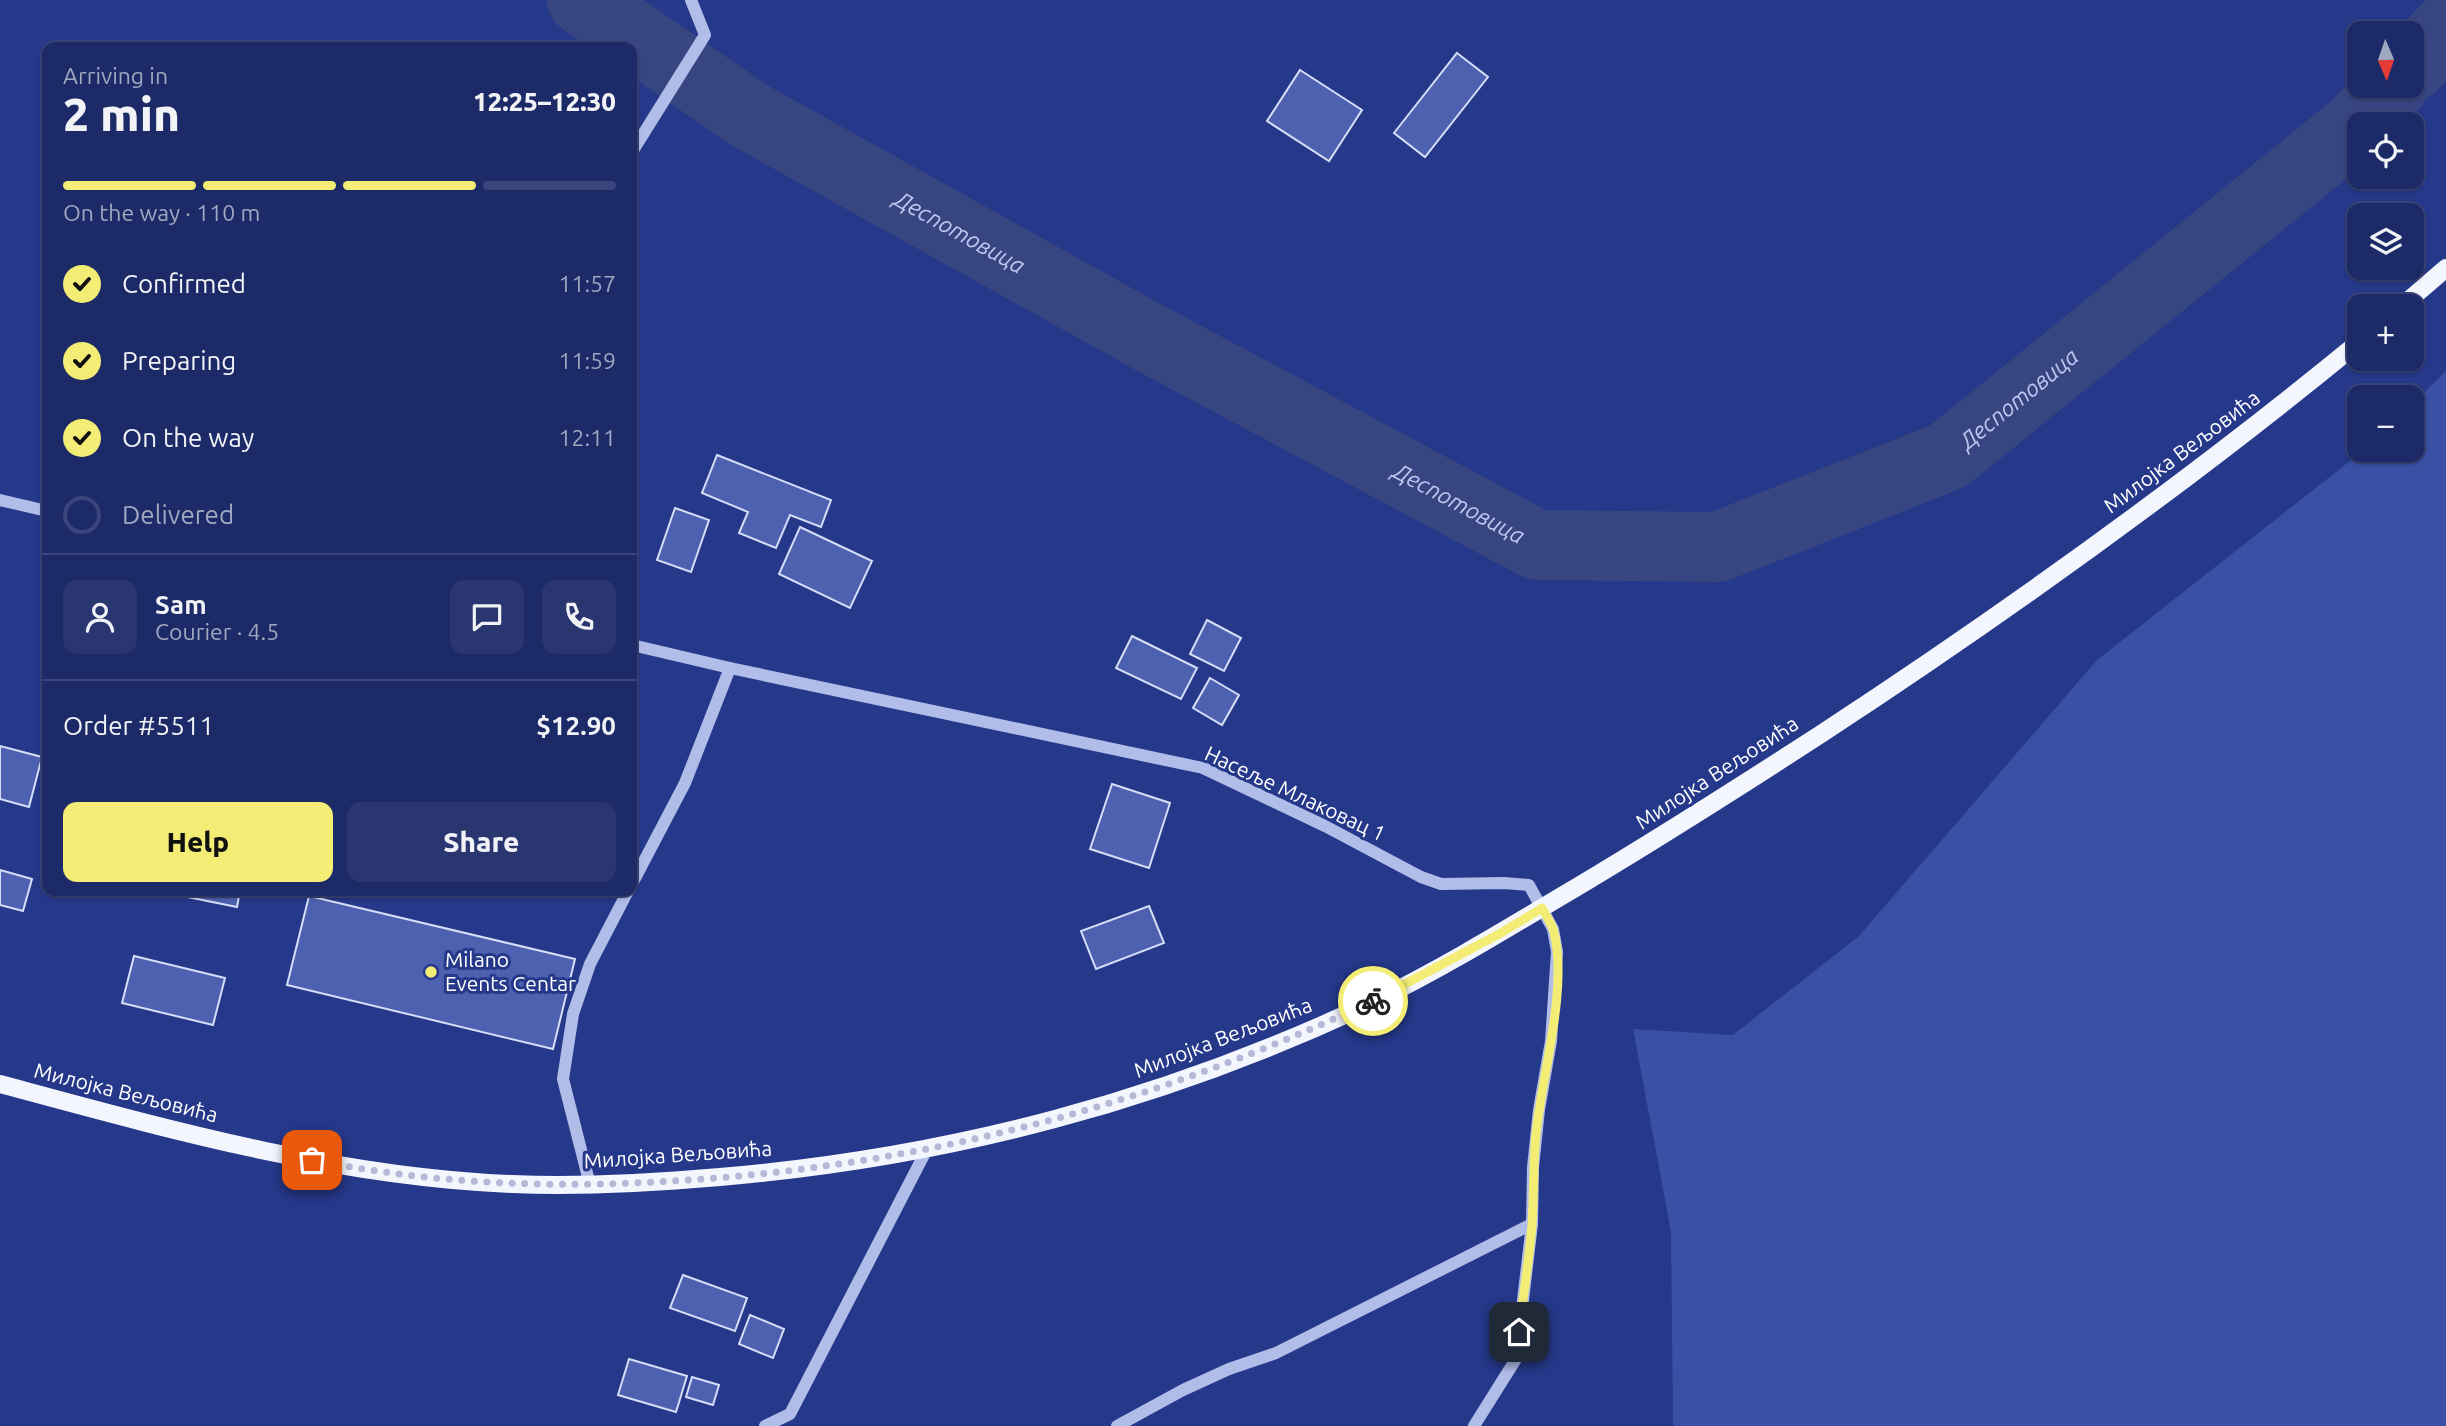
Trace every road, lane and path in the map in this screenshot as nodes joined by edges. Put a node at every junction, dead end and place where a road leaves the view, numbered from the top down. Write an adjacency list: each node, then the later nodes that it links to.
1 (691, 0): 2 (street)
2 (637, 144)
3 (2446, 268): 4 (main road)
4 (2416, 294)
5 (2347, 352): 12 (main road, Милојка Вељовића)
6 (0, 500): 7 (street)
7 (42, 510)
8 (637, 646): 9 (street)
9 (730, 668): 10 (street); 12 (street, Насеље Млаковац 1)
10 (637, 874)
11 (625, 896): 15 (street)
12 (1542, 908): 14 (main road, Милојка Вељовића); 16 (street)
13 (0, 1084): 15 (main road, Милојка Вељовића)
14 (927, 1149): 15 (main road, Милојка Вељовића); 17 (street)
15 (590, 1185)
16 (1532, 1224): 18 (street); 19 (street)
17 (765, 1426)
18 (1117, 1426)
19 (1475, 1426)

